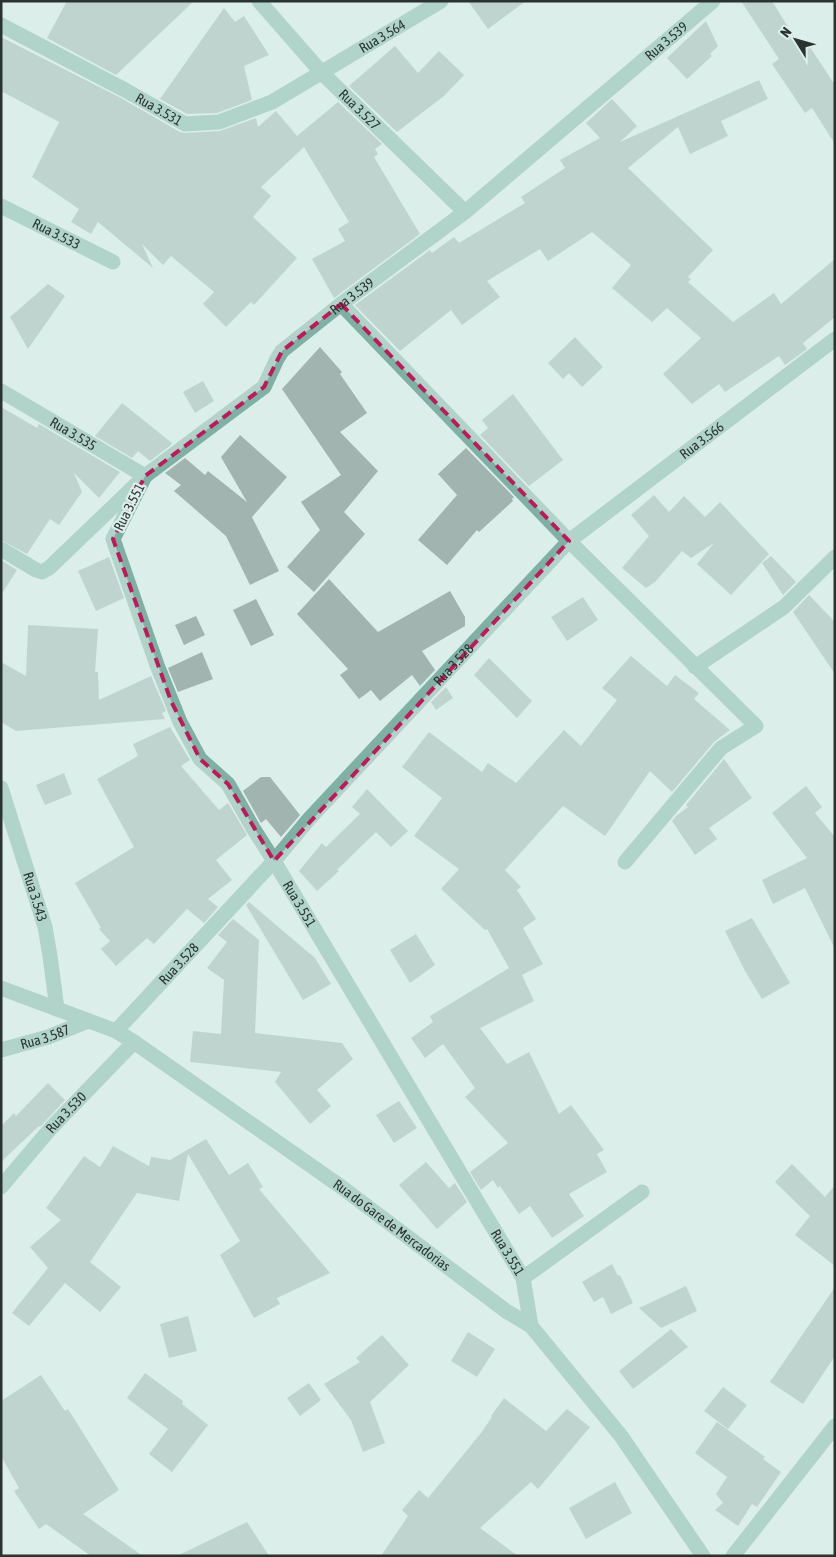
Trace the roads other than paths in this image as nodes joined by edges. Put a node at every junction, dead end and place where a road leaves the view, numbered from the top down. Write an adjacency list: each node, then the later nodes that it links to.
1 (259, 1): 5 (street, Rua 3.527)
2 (441, 1): 5 (street, Rua 3.564)
3 (713, 1): 7 (street, Rua 3.539)
4 (1, 25): 5 (street, Rua 3.531)
5 (322, 73): 7 (street, Rua 3.527)
6 (1, 206): 8 (street, Rua 3.533)
7 (465, 212): 9 (street, Rua 3.539)
8 (113, 262)
9 (341, 304): 12 (street, Rua 3.539); 13 (street)
10 (835, 339): 13 (street, Rua 3.566)
11 (1, 391): 12 (street, Rua 3.535)
12 (145, 476): 14 (street, Rua 3.539); 18 (street, Rua 3.551)
13 (569, 541): 16 (street); 18 (street, Rua 3.528)
14 (1, 550)
15 (835, 557): 16 (street)
16 (695, 666): 19 (street)
17 (1, 788): 21 (street, Rua 3.543)
18 (274, 861): 23 (street, Rua 3.528); 28 (street, Rua 3.551)
19 (624, 862)
20 (1, 988): 21 (street, Rua do Gare de Mercadorias)
21 (57, 1009): 22 (street, Rua do Gare de Mercadorias)
22 (88, 1021): 23 (street, Rua do Gare de Mercadorias); 25 (street, Rua 3.587)
23 (116, 1031): 24 (street, Rua do Gare de Mercadorias)
24 (134, 1042): 26 (street, Rua 3.530); 29 (street, Rua do Gare de Mercadorias)
25 (1, 1050)
26 (1, 1187)
27 (642, 1192): 28 (street)
28 (523, 1278): 29 (street, Rua 3.551)
29 (531, 1326): 31 (street, Rua do Gare de Mercadorias)
30 (835, 1426): 32 (street)
31 (703, 1556)
32 (733, 1556)

